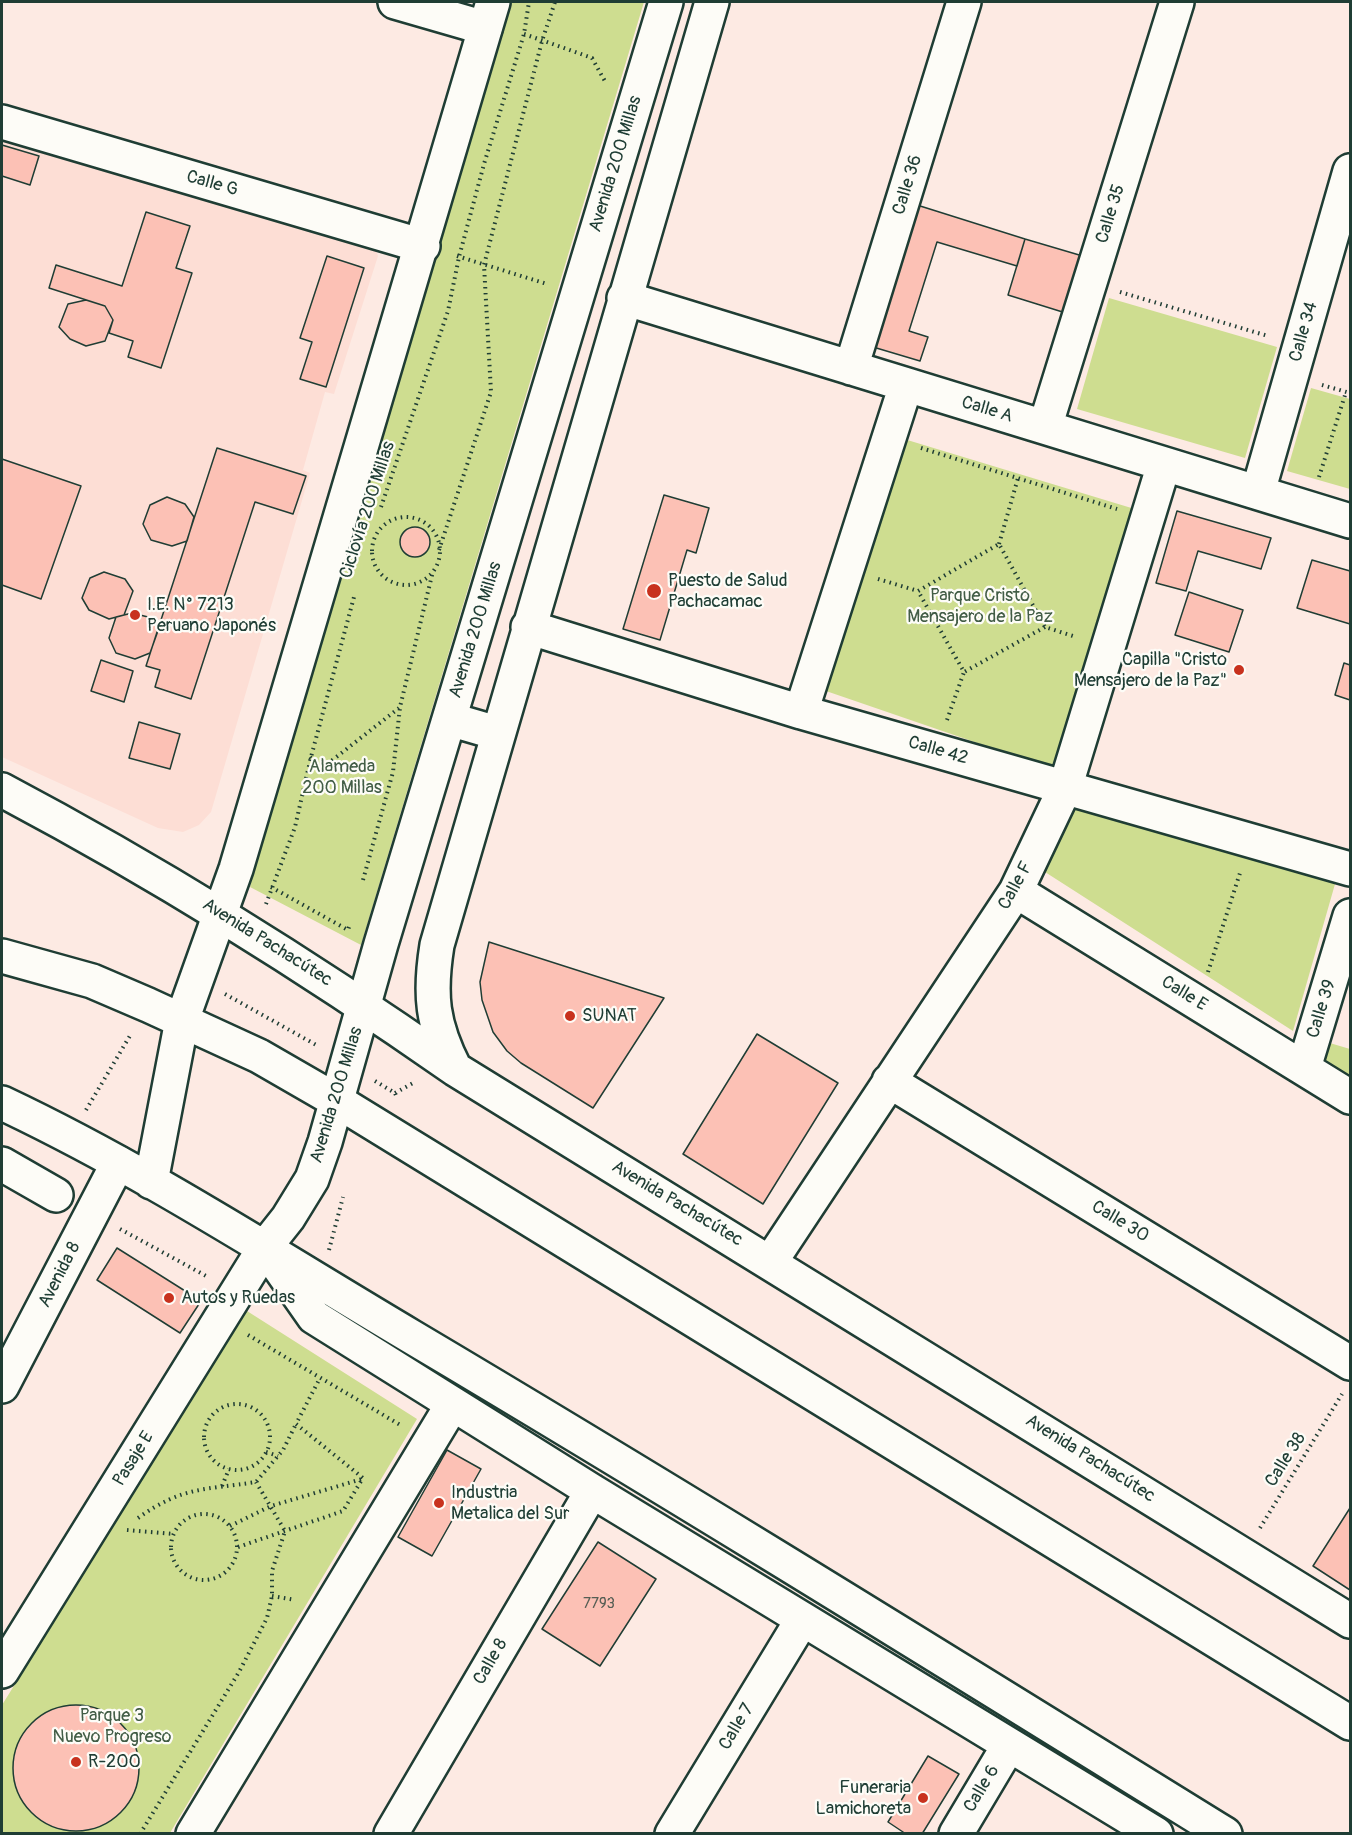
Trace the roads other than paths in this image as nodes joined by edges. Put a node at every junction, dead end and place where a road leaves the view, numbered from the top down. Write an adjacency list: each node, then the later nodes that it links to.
1 (396, 2): 6 (street)
2 (666, 2): 19 (street, Avenida 200 Millas)
3 (712, 2): 10 (street)
4 (964, 2): 11 (street, Calle 36)
5 (1177, 2): 13 (street, Calle 35)
6 (488, 17): 9 (street)
7 (2, 122): 9 (street, Calle G)
8 (1350, 171): 15 (street, Calle 34)
9 (423, 246): 25 (street)
10 (624, 298): 11 (street, Calle A); 17 (street)
11 (851, 368): 12 (street, Calle A)
12 (906, 385): 13 (street, Calle A); 18 (street)
13 (1045, 428): 14 (street, Calle A)
14 (1164, 464): 15 (street, Calle A); 21 (street, Calle F)
15 (1258, 492): 16 (street, Calle A)
16 (1350, 521)
17 (528, 627): 18 (street, Calle 42); 20 (street)
18 (801, 712): 21 (street, Calle 42)
19 (449, 719): 20 (street); 28 (street, Avenida 200 Millas)
20 (497, 733): 31 (street)
21 (1065, 788): 23 (street, Calle 42); 24 (street, Calle F)
22 (2, 790): 25 (street, Avenida Pachacútec)
23 (1350, 869)
24 (1016, 891): 30 (street, Calle E); 32 (street, Calle F)
25 (221, 914): 28 (street, Avenida Pachacútec); 29 (street)
26 (1350, 916): 30 (street, Calle 39)
27 (2, 956): 29 (street)
28 (364, 1005): 31 (street, Avenida Pachacútec); 34 (street, Avenida 200 Millas)
29 (182, 1020): 34 (street); 38 (street)
30 (1304, 1068): 33 (street, Calle E)
31 (455, 1069): 41 (street, Avenida Pachacútec)
32 (889, 1081): 41 (street, Calle F); 42 (street, Calle 30)
33 (1350, 1097)
34 (337, 1101): 40 (street, Avenida 200 Millas); 49 (street)
35 (2, 1103): 36 (street)
36 (118, 1163): 38 (street); 43 (street, Avenida 8)
37 (2, 1164): 39 (street)
38 (151, 1182): 40 (street)
39 (56, 1195)
40 (265, 1247): 44 (street); 48 (street, Pasaje E); 56 (street)
41 (771, 1261): 47 (street, Avenida Pachacútec)
42 (1348, 1376)
43 (2, 1386)
44 (452, 1405): 45 (street); 51 (street)
45 (592, 1491): 46 (street); 52 (street, Calle 8)
46 (802, 1620): 50 (street); 53 (street, Calle 7)
47 (1350, 1621)
48 (2, 1671)
49 (1350, 1723)
50 (1009, 1745): 54 (street, Calle 6); 55 (street)
51 (193, 1833)
52 (391, 1833)
53 (672, 1833)
54 (956, 1833)
55 (1156, 1833)
56 (1225, 1833)

